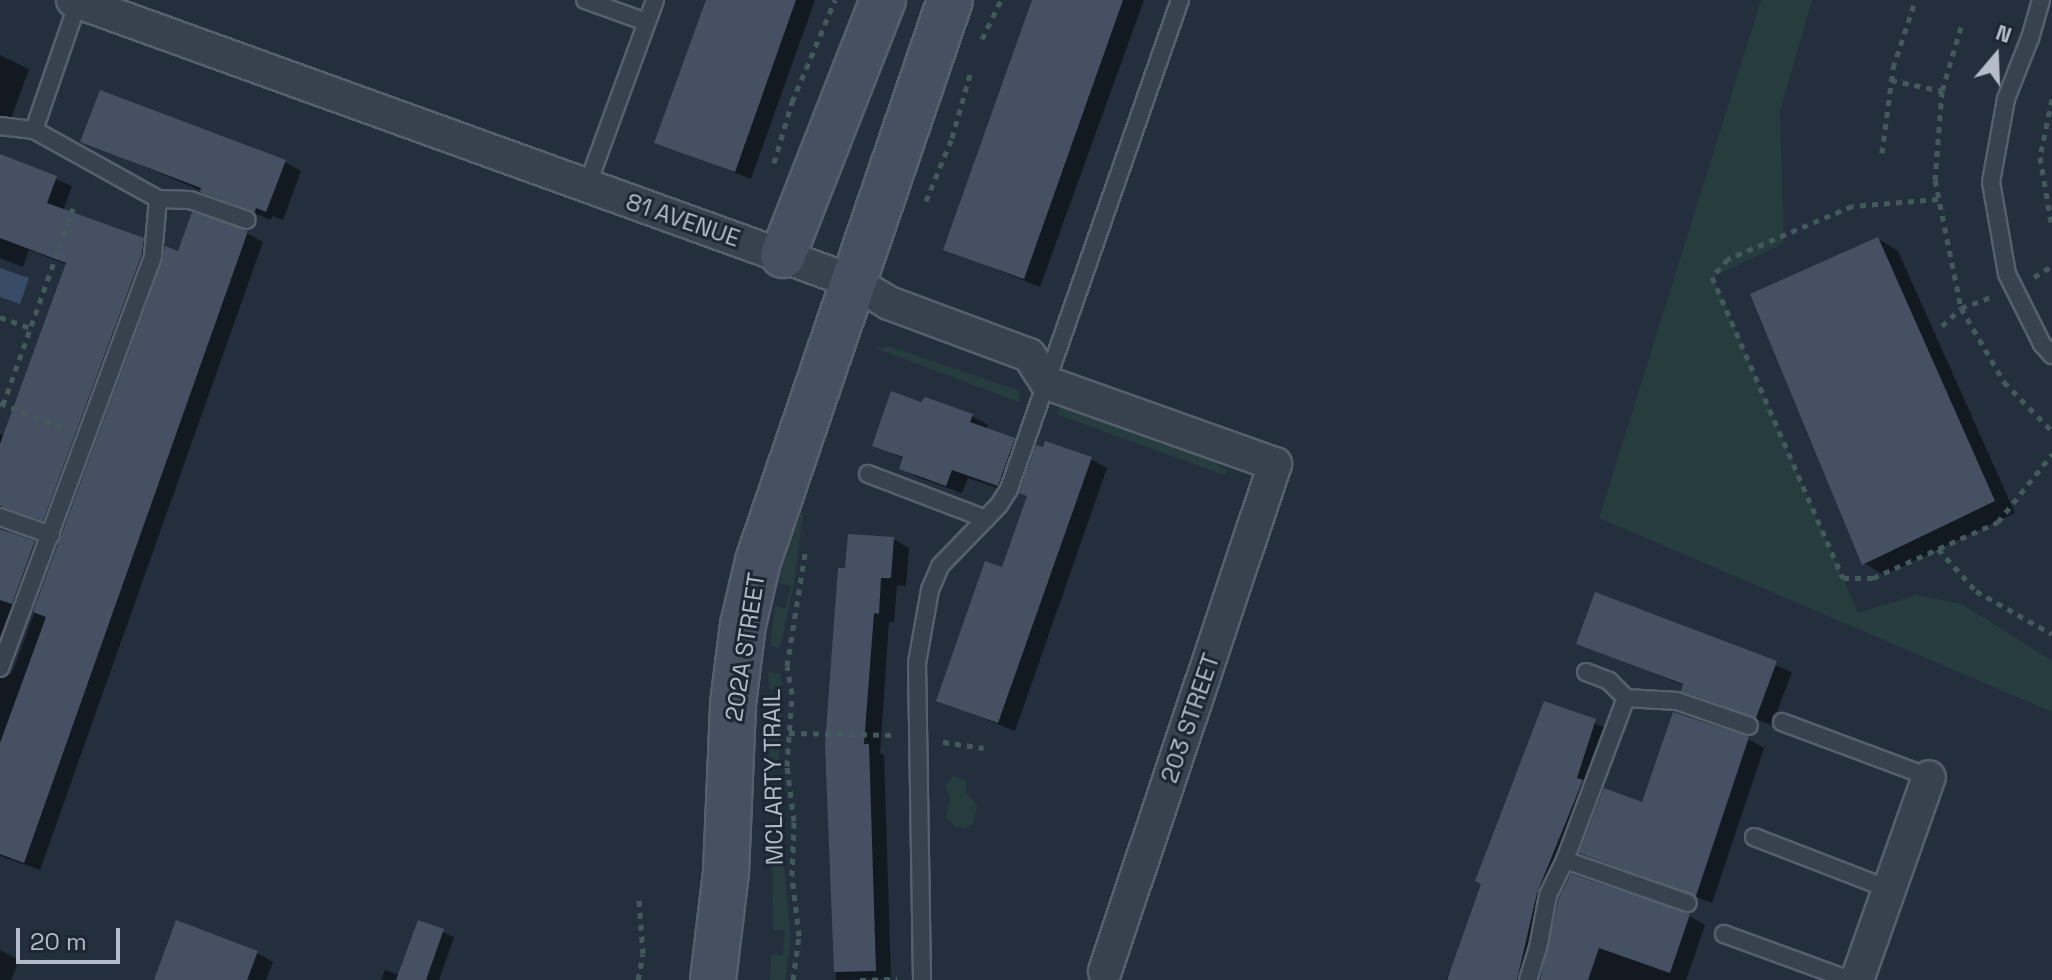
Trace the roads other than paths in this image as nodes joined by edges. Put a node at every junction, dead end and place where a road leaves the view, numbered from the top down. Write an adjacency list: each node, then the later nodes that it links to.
1 (585, 0): 9 (lane)
2 (655, 0): 9 (lane)
3 (883, 0): 16 (main road)
4 (912, 0): 12 (main road)
5 (950, 0): 12 (main road)
6 (1180, 0): 19 (lane)
7 (2041, 0): 18 (lane)
8 (76, 1): 11 (lane); 13 (street, 81 AVENUE)
9 (646, 22): 13 (lane)
10 (0, 126): 11 (lane)
11 (34, 130): 14 (lane)
12 (892, 167): 17 (main road, 202A STREET)
13 (587, 186): 16 (street, 81 AVENUE)
14 (158, 199): 15 (lane); 23 (lane)
15 (247, 220)
16 (783, 255): 17 (street, 81 AVENUE)
17 (854, 282): 19 (street, 81 AVENUE); 37 (main road, 202A STREET)
18 (2052, 355)
19 (1047, 383): 22 (lane); 35 (street, 203 STREET)
20 (868, 474): 22 (lane)
21 (0, 517): 23 (lane)
22 (986, 519): 36 (lane)
23 (51, 535): 24 (lane)
24 (0, 668)
25 (1586, 672): 26 (lane)
26 (1626, 698): 28 (lane); 31 (lane)
27 (1782, 722): 29 (lane)
28 (1749, 726)
29 (1929, 777): 32 (street)
30 (1754, 837): 32 (lane)
31 (1565, 860): 33 (lane); 38 (lane)
32 (1889, 889): 40 (street)
33 (1688, 903)
34 (1724, 934): 39 (lane)
35 (1105, 971)
36 (922, 979)
37 (713, 980)
38 (1528, 980)
39 (1850, 980)
40 (1857, 980)

